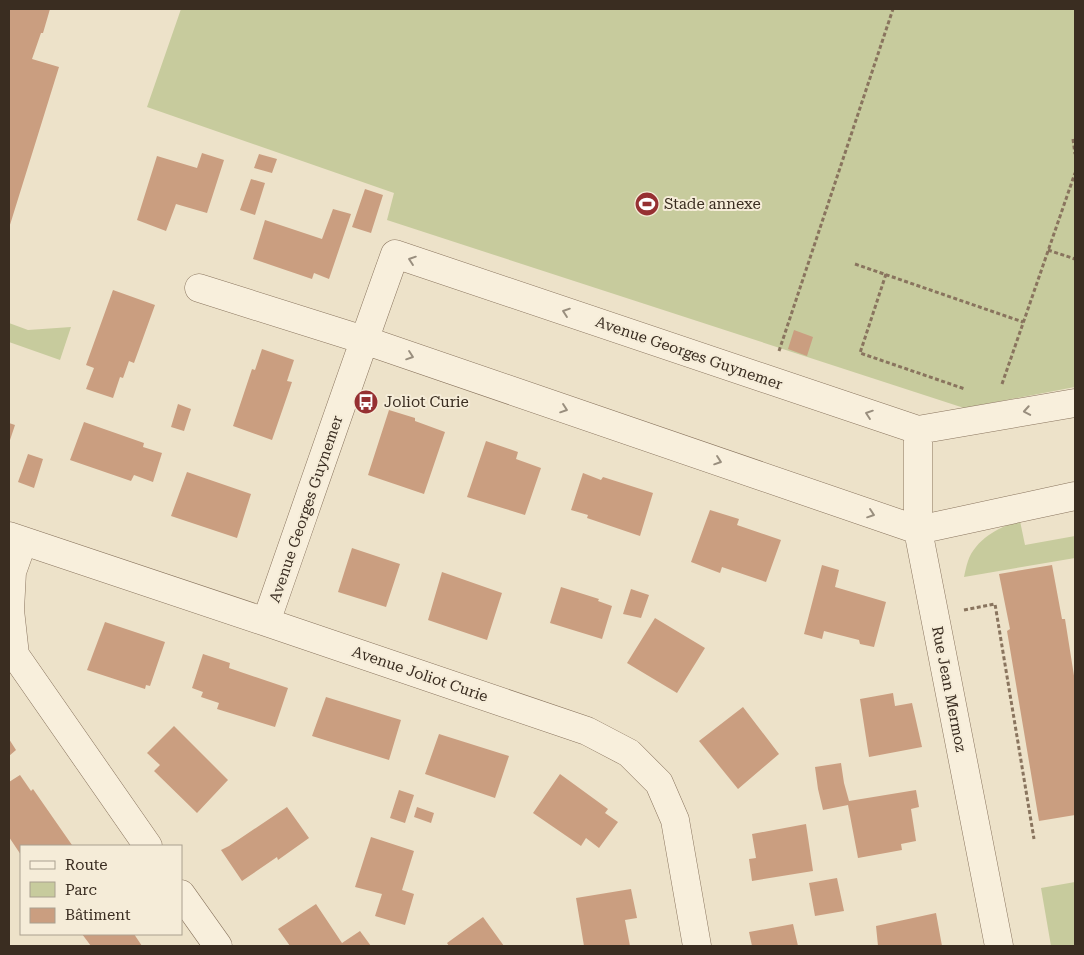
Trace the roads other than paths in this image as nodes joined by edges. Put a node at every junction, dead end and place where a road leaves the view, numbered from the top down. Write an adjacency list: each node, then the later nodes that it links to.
1 (199, 288): 2 (street)
2 (364, 340): 4 (street, Avenue Georges Guynemer, one-way to 2); 6 (street, one-way to 6); 8 (street, Avenue Georges Guynemer)
3 (1075, 403): 4 (street, Avenue Georges Guynemer, one-way to 4)
4 (918, 430): 6 (street, Rue Jean Mermoz)
5 (1075, 496): 6 (street)
6 (918, 530): 13 (street, Rue Jean Mermoz)
7 (16, 538): 8 (street, Avenue Joliot Curie); 9 (street)
8 (266, 622): 12 (street, Avenue Joliot Curie)
9 (147, 845)
10 (182, 895): 11 (street)
11 (218, 946)
12 (698, 946)
13 (999, 946)

